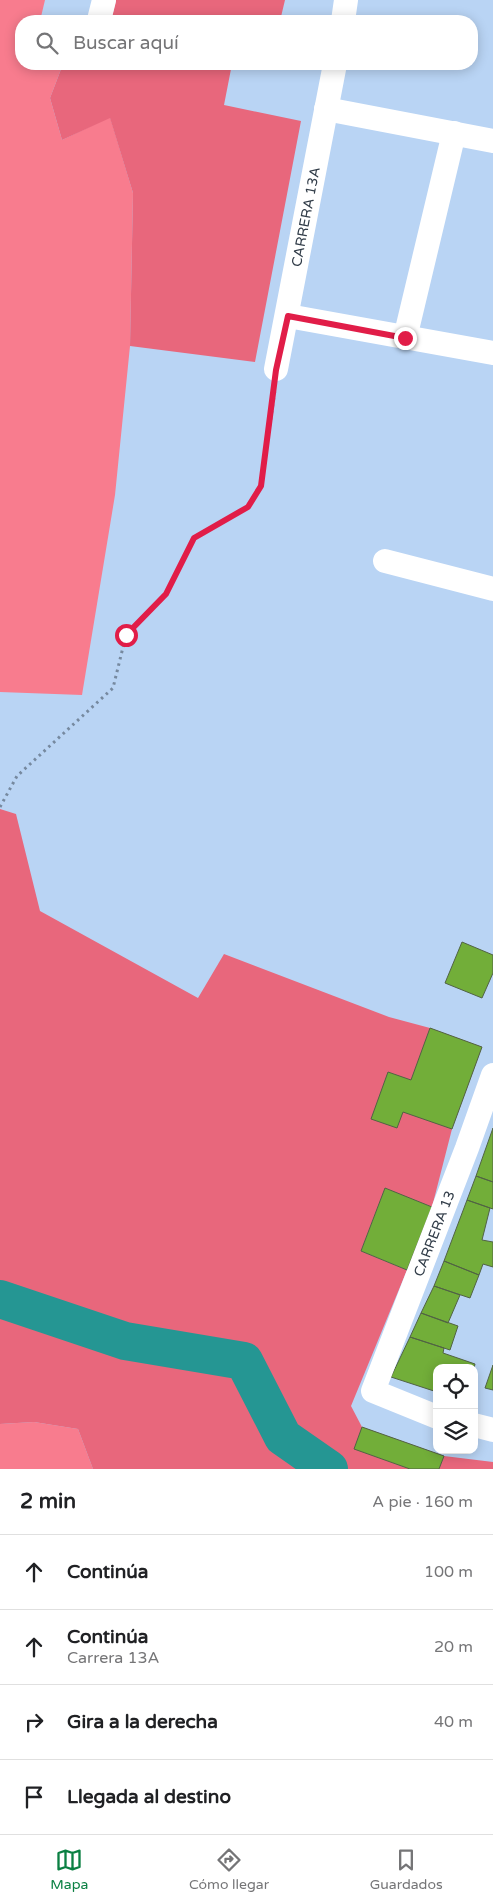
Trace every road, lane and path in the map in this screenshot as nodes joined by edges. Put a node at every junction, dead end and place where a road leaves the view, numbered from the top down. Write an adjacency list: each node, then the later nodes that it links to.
1 (346, 0): 2 (street)
2 (343, 15)
3 (334, 70): 4 (street, CARRERA 13A)
4 (326, 109): 5 (street); 7 (street, CARRERA 13A)
5 (454, 133): 6 (street); 8 (street)
6 (493, 141)
7 (288, 316): 8 (street); 10 (street, CARRERA 13A)
8 (405, 338): 9 (street)
9 (493, 353)
10 (276, 370): 13 (path)
11 (385, 560): 12 (street)
12 (493, 589)
13 (0, 807)
14 (493, 1075): 15 (street, CARRERA 13)
15 (433, 1415)
16 (478, 1426): 17 (street)
17 (493, 1430)

